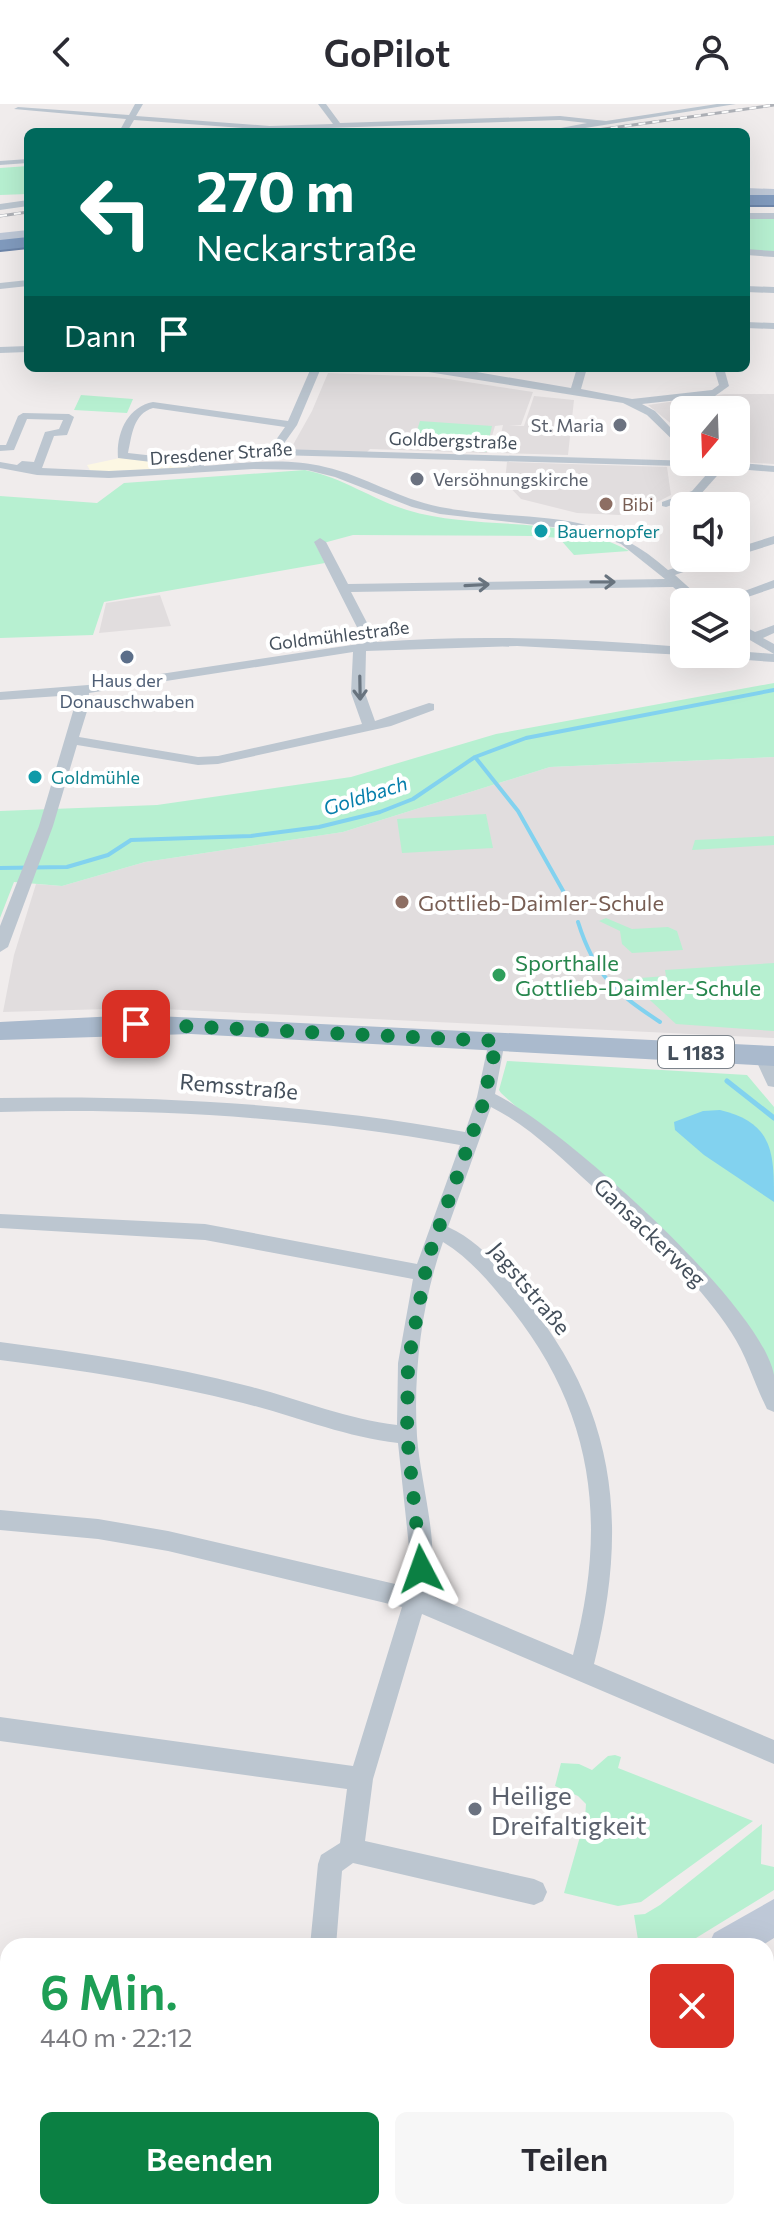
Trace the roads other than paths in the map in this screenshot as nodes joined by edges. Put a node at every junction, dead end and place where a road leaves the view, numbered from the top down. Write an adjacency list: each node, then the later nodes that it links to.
1 (139, 104): 7 (street)
2 (322, 104): 9 (street)
3 (732, 104): 4 (street)
4 (718, 105): 8 (street)
5 (21, 107): 6 (street); 7 (street)
6 (5, 111)
7 (130, 117): 10 (street); 11 (street)
8 (607, 123): 9 (street); 13 (street)
9 (339, 127): 12 (street)
10 (125, 128)
11 (235, 128)
12 (326, 128)
13 (572, 128)
14 (24, 161): 15 (street)
15 (0, 163)
16 (750, 197): 17 (highway)
17 (774, 197)
18 (24, 204): 19 (street)
19 (0, 207)
20 (750, 216): 21 (street)
21 (774, 216)
22 (24, 234): 23 (main road)
23 (0, 237)
24 (24, 244): 25 (highway)
25 (0, 247)
26 (750, 252): 27 (street)
27 (774, 254)
28 (750, 289): 29 (street)
29 (774, 290)
30 (750, 325): 31 (street)
31 (774, 326)
32 (24, 349): 33 (street)
33 (0, 350)
34 (314, 372): 40 (street)
35 (459, 372): 38 (street)
36 (581, 372): 38 (street)
37 (720, 372): 39 (street)
38 (575, 391): 39 (street)
39 (631, 402): 41 (street)
40 (292, 425): 43 (street); 49 (street)
41 (670, 433)
42 (0, 448): 44 (street)
43 (274, 452): 45 (street, Goldbergstraße); 46 (street)
44 (0, 462): 49 (street, Dresdener Straße)
45 (670, 463)
46 (267, 467): 49 (street, Dresdener Straße); 56 (street, Dresdener Straße)
47 (750, 467): 48 (street, Goldbergstraße)
48 (774, 469)
49 (210, 471)
50 (707, 476): 51 (street)
51 (666, 504)
52 (774, 540): 54 (street)
53 (320, 542): 58 (street)
54 (750, 548)
55 (678, 572): 56 (street)
56 (668, 579): 58 (street, one-way to 56); 59 (street, Dresdener Straße)
57 (774, 584): 60 (street)
58 (345, 588): 64 (street)
59 (680, 588)
60 (750, 592)
61 (774, 629): 63 (street)
62 (750, 635): 63 (street)
63 (754, 637): 66 (street)
64 (366, 647): 65 (street, Goldmühlestraße); 69 (street, Goldmühlestraße); 72 (street, one-way to 72)
65 (670, 650)
66 (774, 650)
67 (750, 656): 68 (street)
68 (774, 658)
69 (82, 691): 70 (street, Goldmühlestraße); 73 (street)
70 (0, 696)
71 (429, 707): 72 (street)
72 (370, 727): 73 (street)
73 (72, 740): 74 (street)
74 (1, 943)
75 (0, 1031): 76 (main road, L 1183)
76 (497, 1041): 77 (main road, L 1183); 79 (street)
77 (768, 1056): 78 (street)
78 (774, 1081)
79 (486, 1097): 81 (street); 86 (street, Gansackerweg)
80 (0, 1105): 81 (street, Remsstraße)
81 (471, 1140): 83 (street)
82 (0, 1221): 84 (street)
83 (438, 1231): 84 (street); 90 (street, Jagststraße)
84 (424, 1273): 87 (street)
85 (0, 1351): 87 (street)
86 (774, 1403)
87 (407, 1435): 89 (street)
88 (0, 1520): 89 (street)
89 (416, 1600): 90 (street); 93 (street)
90 (581, 1670): 92 (street)
91 (0, 1729): 93 (street)
92 (774, 1752)
93 (361, 1779): 94 (street)
94 (351, 1850): 95 (street); 97 (street)
95 (534, 1892)
96 (774, 1917): 98 (main road)
97 (324, 1938)
98 (740, 1938)

